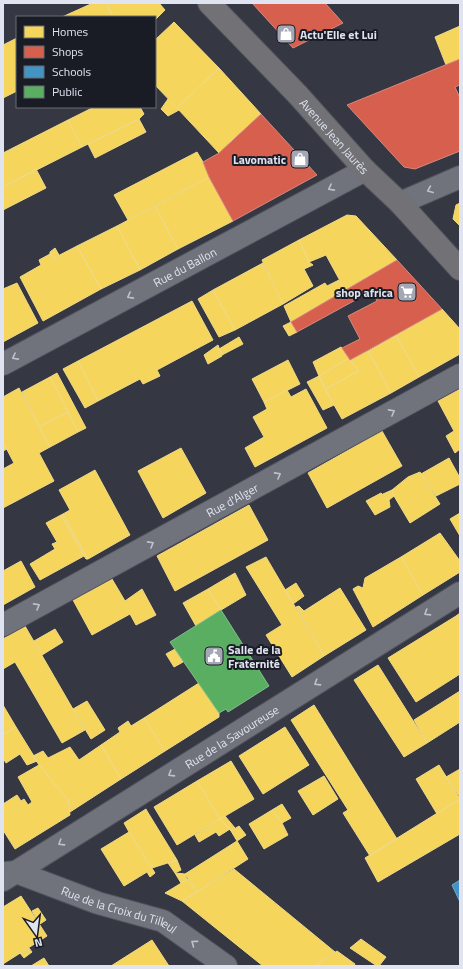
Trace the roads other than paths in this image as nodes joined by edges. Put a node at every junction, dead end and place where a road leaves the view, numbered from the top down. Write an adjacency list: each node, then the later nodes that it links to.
1 (209, 3): 2 (main road, Avenue Jean Jaurès)
2 (366, 170): 4 (main road, Avenue Jean Jaurès); 6 (street, Rue du Ballon, one-way to 6)
3 (460, 177): 4 (street, one-way to 4)
4 (400, 203): 5 (main road, Avenue Jean Jaurès)
5 (460, 269)
6 (3, 364)
7 (460, 375): 9 (street, Rue d'Alger, one-way to 7)
8 (460, 593): 10 (street, Rue de la Savoureuse, one-way to 10)
9 (3, 625)
10 (7, 875): 11 (street, Rue de la Croix du Tilleul, one-way to 10)
11 (226, 966)

